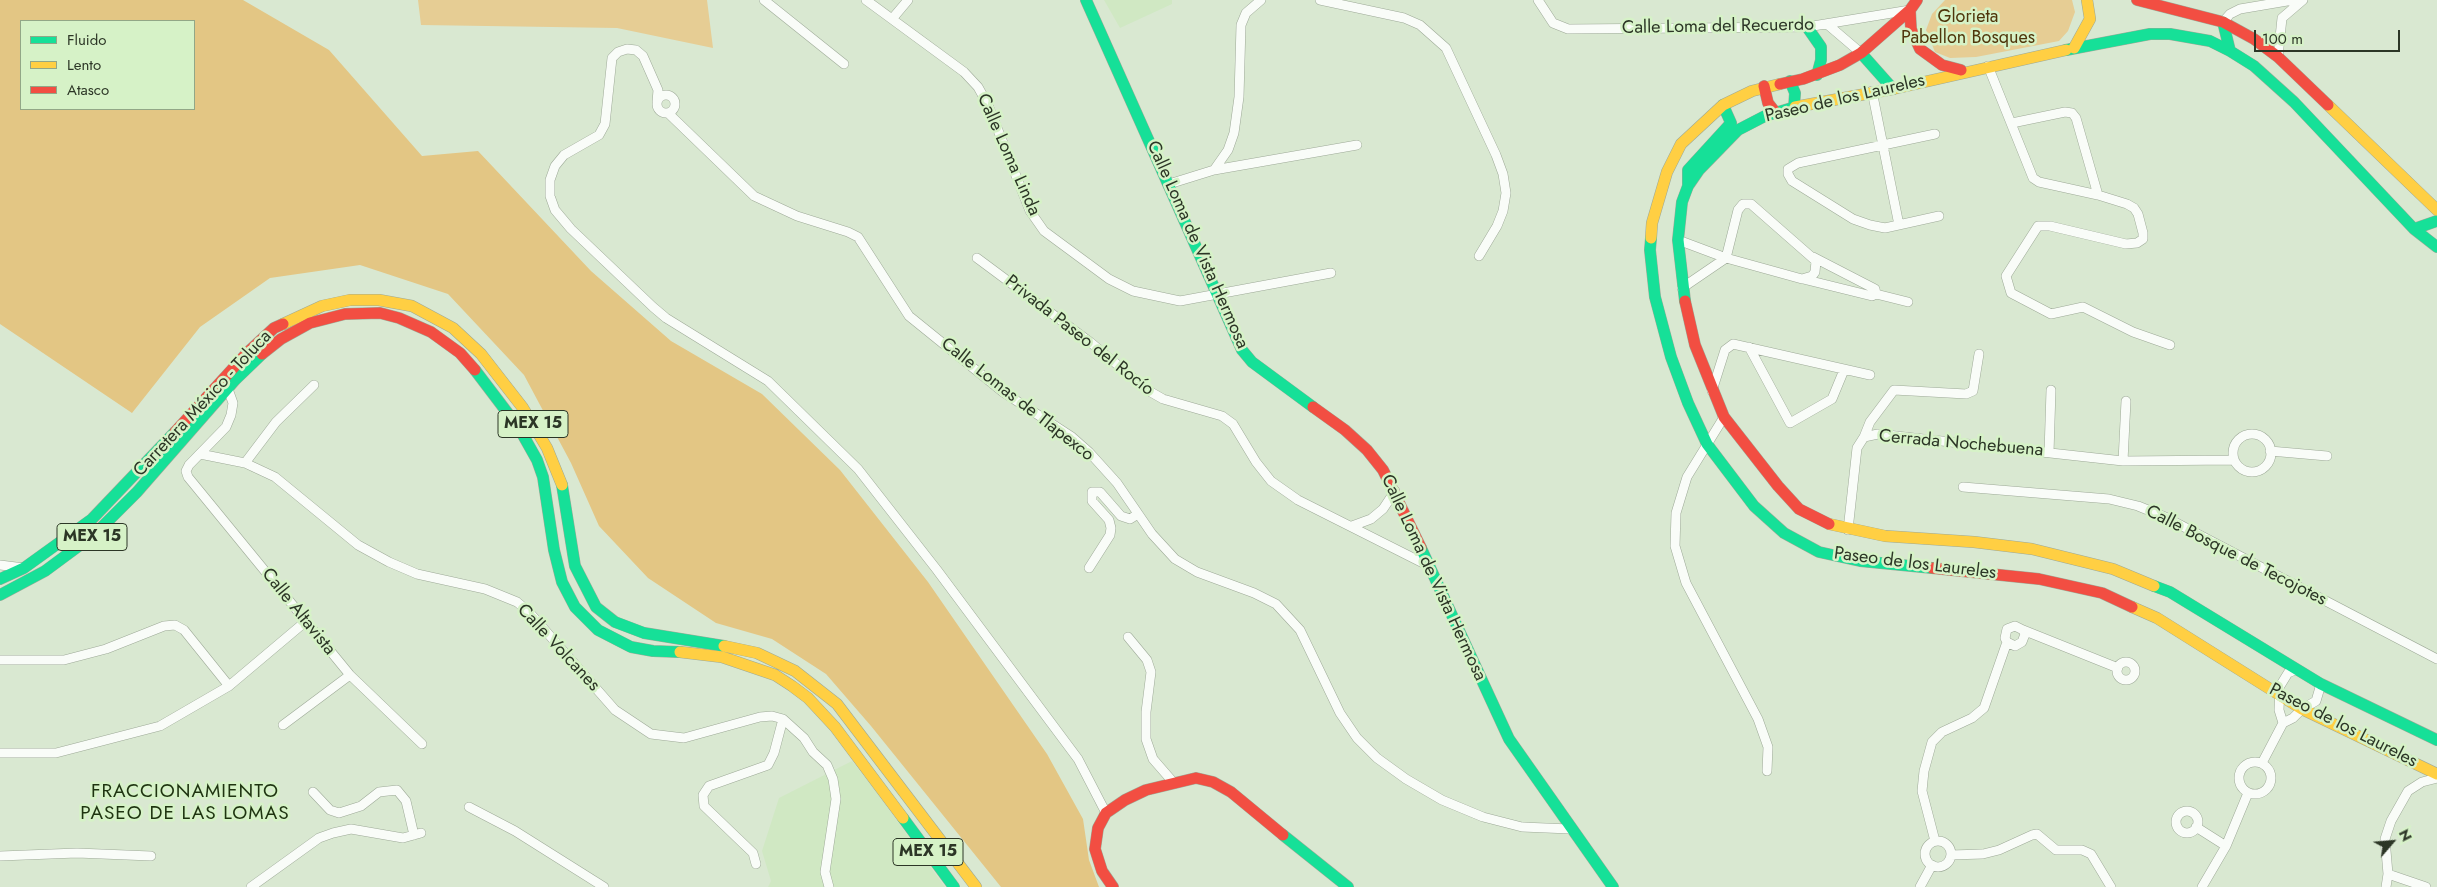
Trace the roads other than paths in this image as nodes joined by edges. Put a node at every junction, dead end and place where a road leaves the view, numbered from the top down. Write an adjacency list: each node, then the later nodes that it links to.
1 (764, 0): 22 (street)
2 (866, 0): 14 (street, Calle Loma Linda)
3 (908, 0): 14 (street)
4 (1086, 0): 40 (main road, Calle Loma de Vista Hermosa)
5 (1261, 0): 39 (street)
6 (1325, 0): 50 (street)
7 (1538, 0): 17 (street, Calle Loma del Recuerdo)
8 (1917, 0): 13 (main road, Paseo de los Laureles)
9 (2088, 0): 18 (main road)
10 (2137, 0): 15 (main road)
11 (2293, 0): 15 (street)
12 (2303, 0): 21 (street)
13 (1910, 10): 16 (street, Calle Loma del Recuerdo); 20 (main road, Paseo de los Laureles); 24 (main road)
14 (892, 18): 58 (street, Calle Loma Linda)
15 (2223, 22): 19 (main road); 21 (main road)
16 (1827, 24): 17 (street, Calle Loma del Recuerdo); 20 (street)
17 (1807, 27): 25 (main road)
18 (2074, 48): 19 (main road, Paseo de los Laureles); 23 (main road, Paseo de los Laureles)
19 (2230, 51): 47 (main road, Paseo de los Laureles)
20 (1861, 53): 25 (main road, Paseo de los Laureles); 28 (main road)
21 (2278, 57): 43 (main road)
22 (844, 64)
23 (1988, 66): 24 (main road, Paseo de los Laureles); 35 (street)
24 (1967, 71): 28 (main road, Paseo de los Laureles)
25 (1817, 74): 26 (main road, Paseo de los Laureles)
26 (1790, 81): 27 (main road, Paseo de los Laureles); 32 (main road)
27 (1764, 86): 31 (main road, Paseo de los Laureles); 33 (main road)
28 (1893, 88): 29 (main road, Paseo de los Laureles)
29 (1872, 91): 32 (main road, Paseo de los Laureles); 37 (street)
30 (657, 102): 34 (street, Calle Lomas de Tlapexco); 34 (street); 115 (street)
31 (1723, 105): 41 (main road); 72 (main road, Paseo de los Laureles)
32 (1794, 107): 33 (main road, Paseo de los Laureles)
33 (1775, 112): 41 (main road, Paseo de los Laureles)
34 (668, 113): 82 (street, Calle Lomas de Tlapexco)
35 (2012, 123): 42 (street); 42 (street)
36 (1935, 134): 37 (street)
37 (1884, 144): 46 (street); 46 (street)
38 (1357, 145): 39 (street)
39 (1214, 170): 40 (street)
40 (1169, 184): 58 (main road, Calle Loma de Vista Hermosa)
41 (1688, 186): 48 (main road, Paseo de los Laureles)
42 (2098, 195): 60 (street)
43 (2437, 210)
44 (1939, 216): 46 (street)
45 (2437, 221): 47 (main road)
46 (1899, 225)
47 (2414, 229): 49 (main road, Paseo de los Laureles)
48 (1678, 240): 53 (street); 56 (main road, Paseo de los Laureles)
49 (2437, 247)
50 (1479, 256)
51 (1813, 257): 53 (street); 55 (street); 57 (street)
52 (977, 258): 83 (street, Privada Paseo del Rocío)
53 (1726, 258): 55 (street); 56 (street)
54 (1331, 273): 58 (street, Calle Loma Linda)
55 (1802, 279): 57 (street)
56 (1682, 288): 68 (main road, Paseo de los Laureles)
57 (1876, 294): 59 (street)
58 (1217, 295): 81 (main road, Calle Loma de Vista Hermosa)
59 (1908, 302)
60 (2170, 346)
61 (1750, 347): 63 (street); 63 (street); 68 (street)
62 (1979, 354): 71 (street)
63 (1844, 370): 64 (street)
64 (1870, 375)
65 (314, 384): 79 (street)
66 (228, 389): 75 (street); 90 (main road, Carretera México - Toluca / MEX 15); 129 (main road, Carretera México - Toluca / MEX 15)
67 (2051, 390): 74 (street)
68 (1712, 391): 70 (main road, Paseo de los Laureles)
69 (2126, 401): 77 (street)
70 (1724, 417): 72 (street); 84 (main road, Paseo de los Laureles)
71 (1864, 437): 74 (street, Cerrada Nochebuena); 84 (street, Cerrada Nochebuena)
72 (1707, 444): 100 (main road, Paseo de los Laureles); 109 (street)
73 (2270, 451): 76 (street); 78 (street); 78 (street)
74 (2049, 452): 77 (street, Cerrada Nochebuena)
75 (200, 454): 79 (street, Calle Volcanes); 91 (street, Calle Altavista)
76 (2327, 456)
77 (2123, 460): 78 (street, Cerrada Nochebuena)
78 (2234, 460)
79 (245, 462): 102 (street, Calle Volcanes)
80 (1963, 487): 93 (street, Calle Bosque de Tecojotes)
81 (1395, 490): 83 (street); 86 (main road, Calle Loma de Vista Hermosa)
82 (1138, 514): 88 (street); 117 (street, Calle Lomas de Tlapexco)
83 (1352, 526): 86 (street, Privada Paseo del Rocío)
84 (1848, 530): 96 (main road, Paseo de los Laureles)
85 (0, 565): 87 (street)
86 (1429, 566): 117 (main road, Calle Loma de Vista Hermosa)
87 (24, 568): 89 (main road, Carretera México - Toluca / MEX 15); 130 (main road, Carretera México - Toluca / MEX 15)
88 (1089, 568)
89 (0, 579)
90 (0, 595)
91 (305, 622): 97 (street, Calle Altavista); 99 (street)
92 (1128, 637): 111 (street)
93 (2437, 659)
94 (0, 660): 99 (street)
95 (2118, 668): 118 (street)
96 (2295, 670): 98 (main road, Paseo de los Laureles); 100 (street)
97 (350, 675): 104 (street); 106 (street, Calle Altavista)
98 (2322, 684): 101 (street); 105 (main road, Paseo de los Laureles)
99 (229, 686): 107 (street)
100 (2279, 696): 101 (main road, Paseo de los Laureles); 103 (street)
101 (2302, 709): 103 (street); 110 (main road, Paseo de los Laureles)
102 (783, 719): 123 (street); 128 (street)
103 (2283, 723): 108 (street)
104 (283, 725)
105 (2437, 740)
106 (422, 744)
107 (0, 753)
108 (2262, 763): 113 (street); 113 (street)
109 (1767, 771)
110 (2437, 776): 125 (street)
111 (1173, 782): 115 (main road); 132 (main road)
112 (313, 792): 126 (street)
113 (2248, 793): 119 (street)
114 (469, 807): 127 (street)
115 (1106, 813): 131 (main road)
116 (2196, 827): 119 (street)
117 (1570, 829): 133 (main road, Calle Loma de Vista Hermosa)
118 (1935, 841): 120 (street); 124 (street)
119 (2226, 846): 136 (street)
120 (1952, 855): 124 (street); 135 (street)
121 (0, 856): 122 (street)
122 (151, 856)
123 (756, 864)
124 (1932, 865): 134 (street)
125 (2388, 874): 137 (street); 138 (street)
126 (251, 887)
127 (604, 887)
128 (830, 887)
129 (954, 887)
130 (976, 887)
131 (1113, 887)
132 (1348, 887)
133 (1613, 887)
134 (1920, 887)
135 (2111, 887)
136 (2202, 887)
137 (2386, 887)
138 (2426, 887)

